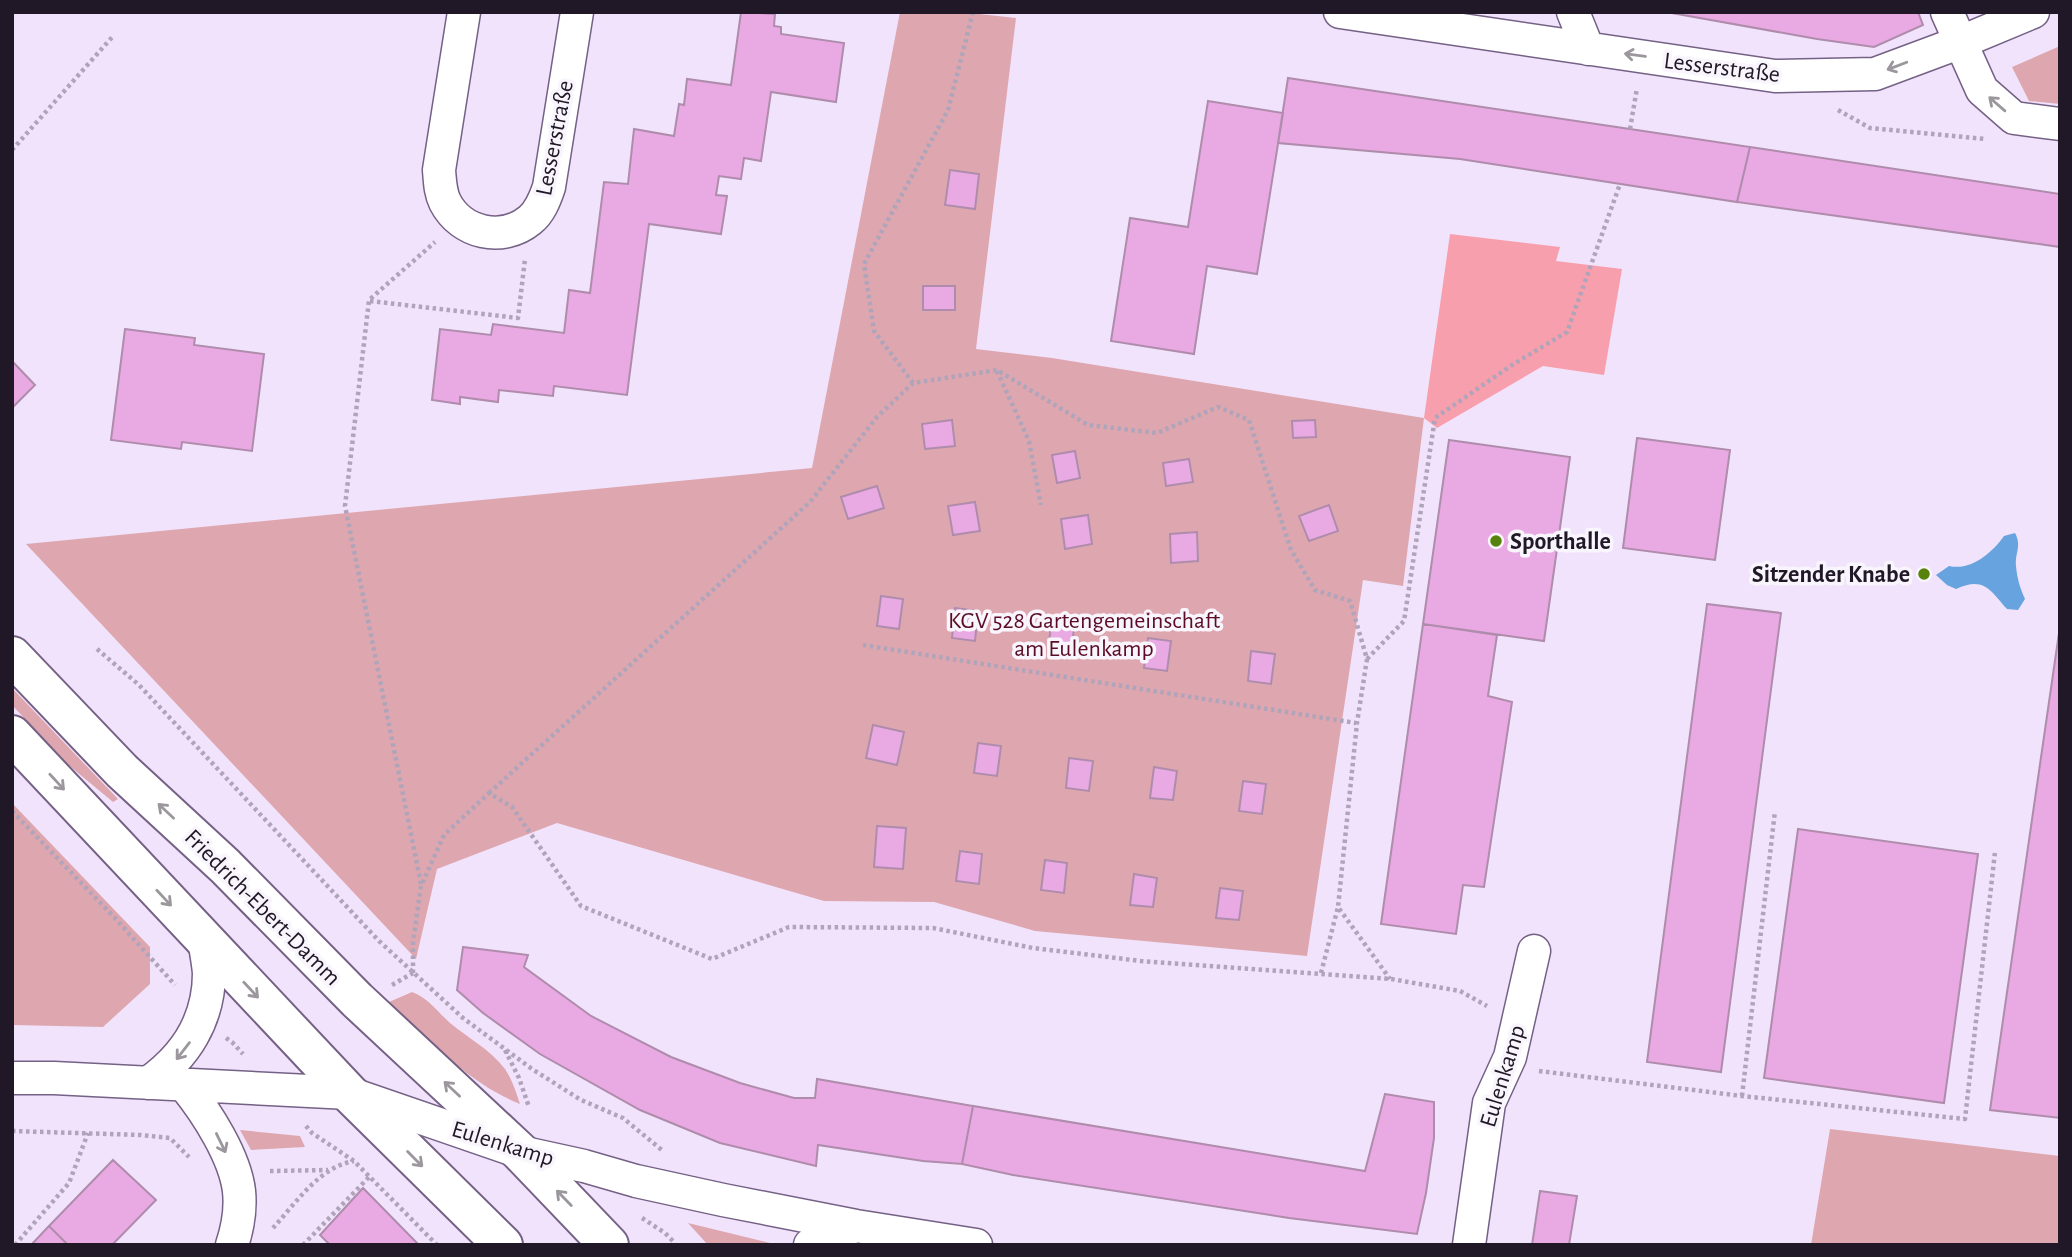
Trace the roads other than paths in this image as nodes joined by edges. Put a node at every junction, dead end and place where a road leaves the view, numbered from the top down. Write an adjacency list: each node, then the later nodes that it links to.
1 (464, 12): 2 (street, Lesserstraße)
2 (577, 12)
3 (1340, 12): 7 (street, Lesserstraße)
4 (1573, 12): 9 (street)
5 (1947, 12): 8 (street)
6 (2033, 12): 8 (street, Lesserstraße)
7 (1434, 18): 9 (street, Lesserstraße)
8 (1961, 42): 9 (street, Lesserstraße, one-way to 9); 10 (street, one-way to 8)
9 (1588, 48)
10 (2060, 124)
11 (12, 656): 19 (main road, Friedrich-Ebert-Damm, one-way to 11)
12 (12, 735): 13 (main road, one-way to 13)
13 (204, 940): 16 (street, one-way to 16); 18 (main road, one-way to 18)
14 (1534, 951): 26 (street, Eulenkamp)
15 (12, 1077): 16 (street, Eulenkamp)
16 (148, 1083): 17 (street, Eulenkamp)
17 (185, 1086): 18 (street, Eulenkamp); 21 (street, one-way to 21)
18 (349, 1093): 19 (street, Eulenkamp); 22 (main road, one-way to 22)
19 (520, 1152): 20 (street, Eulenkamp); 23 (main road, Friedrich-Ebert-Damm, one-way to 19)
20 (856, 1226): 24 (street, Eulenkamp); 25 (street, Eulenkamp)
21 (232, 1245)
22 (503, 1245)
23 (609, 1245)
24 (810, 1245)
25 (976, 1245)
26 (1469, 1245)

